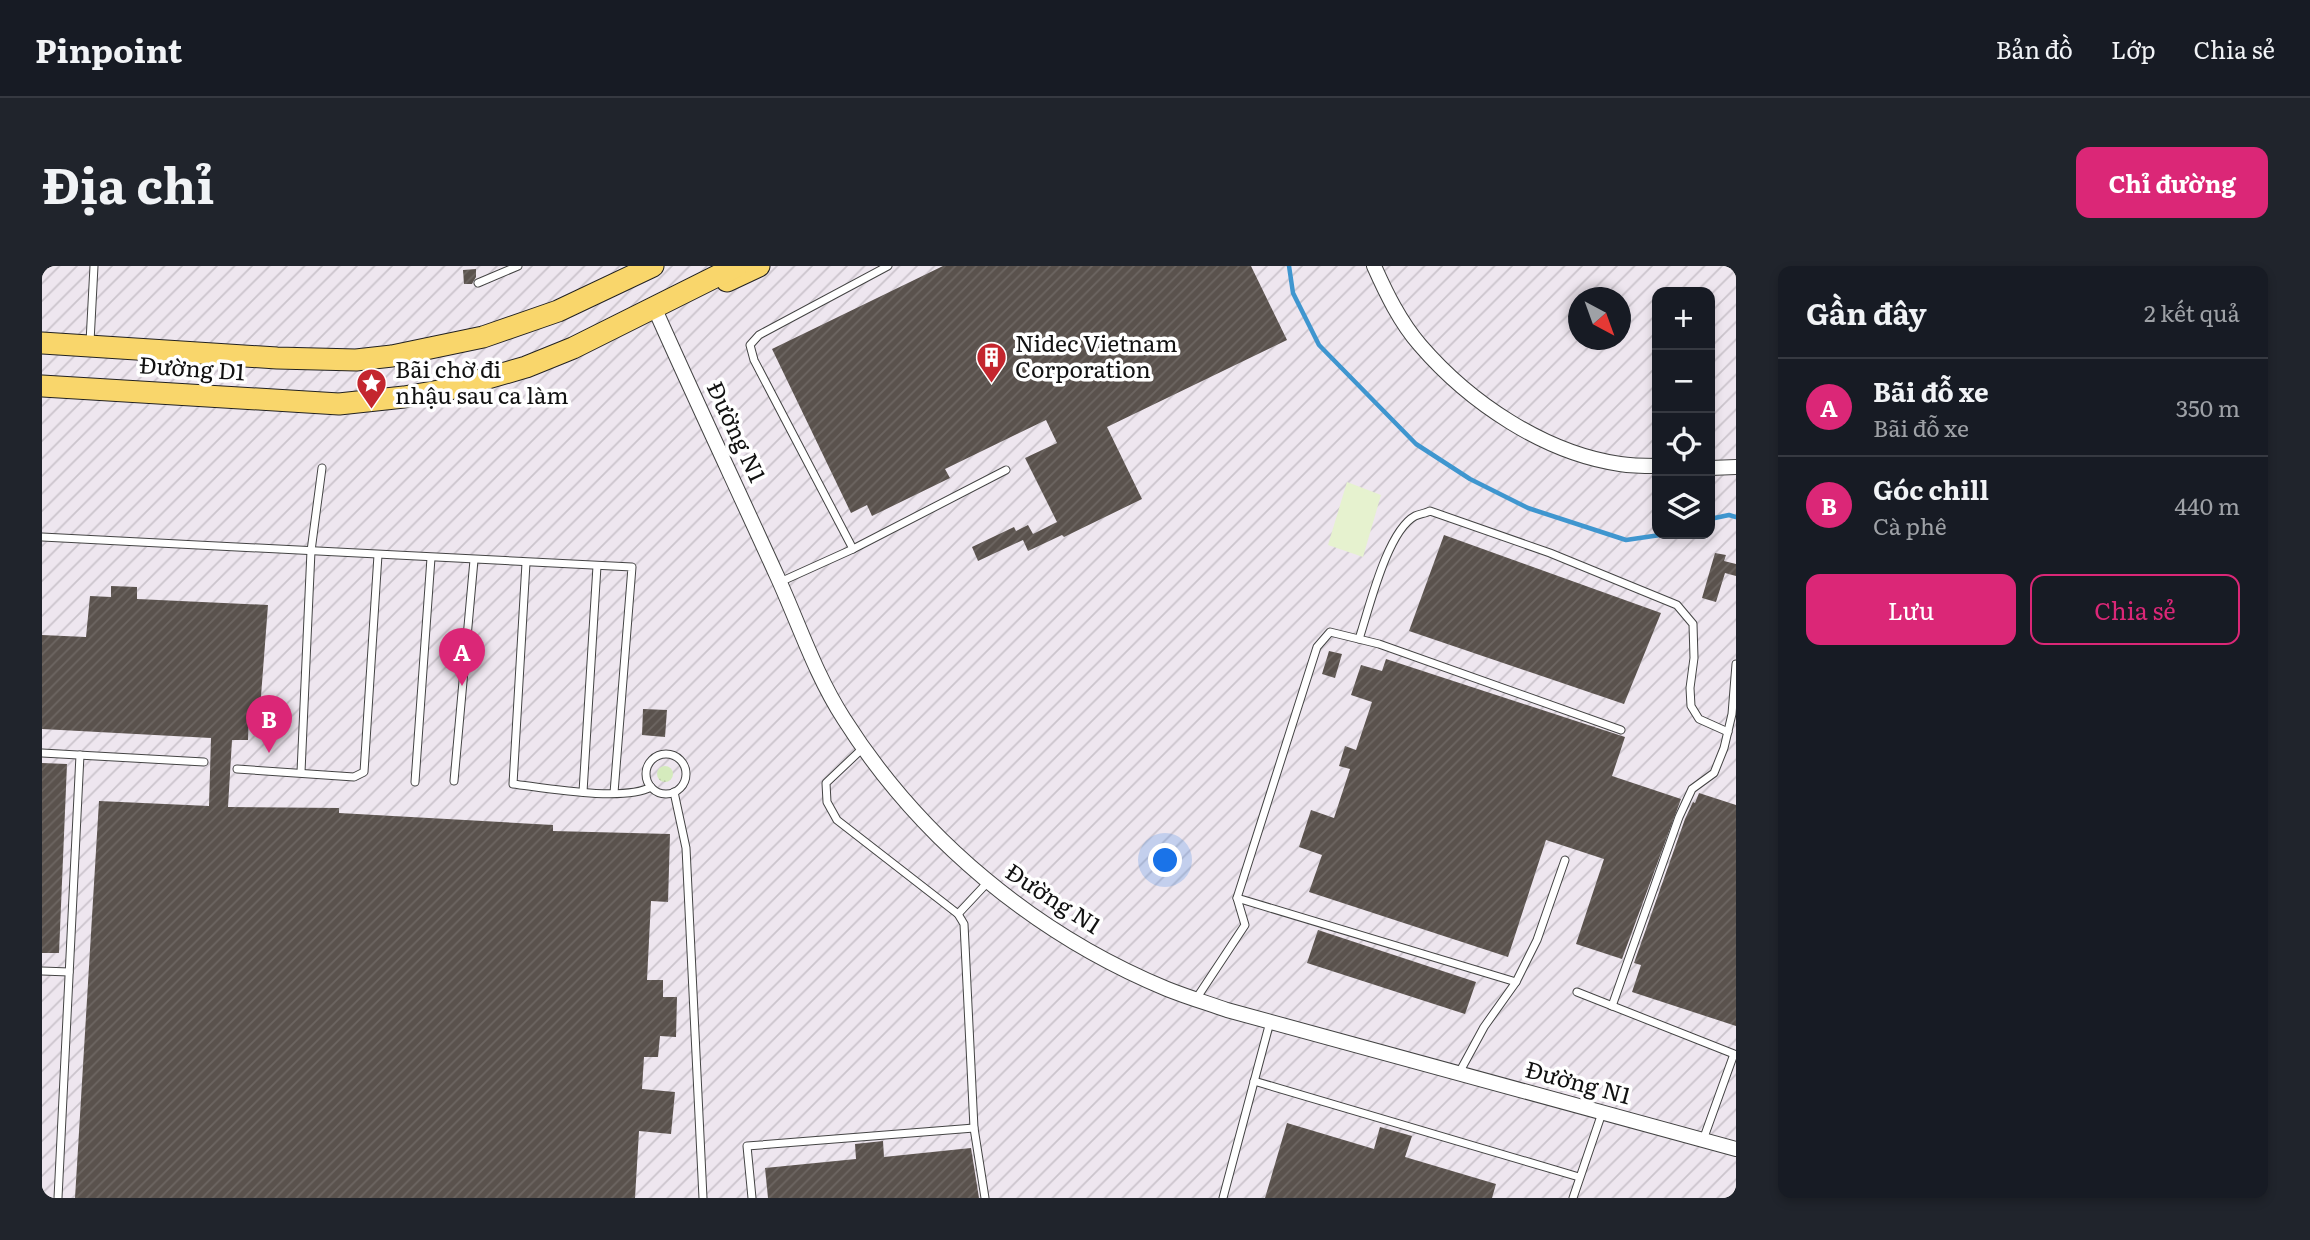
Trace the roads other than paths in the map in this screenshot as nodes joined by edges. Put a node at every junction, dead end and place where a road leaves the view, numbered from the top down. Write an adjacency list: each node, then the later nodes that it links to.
1 (94, 266): 12 (lane)
2 (518, 266): 8 (lane)
3 (737, 266): 9 (main road, Đường D1)
4 (759, 266): 9 (main road, Đường D1)
5 (888, 266): 20 (lane)
6 (1374, 266): 14 (street)
7 (640, 269): 10 (main road); 12 (main road, Đường D1)
8 (478, 283)
9 (695, 286): 10 (main road, Đường D1)
10 (654, 307): 13 (main road, Đường D1); 27 (street, Đường N1)
11 (48, 342): 12 (main road, Đường D1)
12 (90, 346)
13 (42, 386)
14 (1652, 466)
15 (1736, 467): 17 (street)
16 (322, 468): 21 (lane)
17 (1715, 468)
18 (1006, 470): 20 (lane)
19 (42, 537): 21 (lane)
20 (853, 549): 27 (lane)
21 (311, 551): 22 (lane); 37 (lane)
22 (378, 555): 23 (lane); 37 (lane)
23 (431, 558): 24 (lane); 39 (lane)
24 (474, 560): 25 (lane); 38 (lane)
25 (526, 563): 26 (lane); 41 (lane)
26 (597, 566): 41 (lane); 43 (lane)
27 (779, 582): 32 (street, Đường N1)
28 (1359, 639): 30 (lane); 31 (lane); 46 (lane)
29 (1736, 664): 31 (lane)
30 (1621, 730)
31 (1728, 732): 53 (lane)
32 (864, 747): 45 (street, Đường N1); 47 (lane)
33 (42, 753): 34 (lane)
34 (80, 755): 35 (lane); 49 (lane)
35 (204, 762)
36 (237, 769): 37 (lane)
37 (302, 772)
38 (454, 781)
39 (415, 782)
40 (651, 787): 42 (lane); 42 (lane); 43 (lane)
41 (583, 792): 43 (lane)
42 (674, 792): 64 (lane)
43 (614, 793)
44 (1565, 860): 50 (lane)
45 (987, 883): 47 (lane); 52 (street, Đường N1)
46 (1237, 898): 50 (lane); 52 (lane)
47 (958, 914): 59 (lane)
48 (42, 971): 49 (lane)
49 (69, 972): 63 (lane)
50 (1516, 982): 56 (lane)
51 (1577, 992): 53 (lane)
52 (1196, 999): 54 (street, Đường N1)
53 (1612, 1006): 55 (lane)
54 (1270, 1022): 56 (street, Đường N1); 57 (lane)
55 (1735, 1055): 60 (lane)
56 (1459, 1074): 58 (street, Đường N1)
57 (1254, 1081): 62 (lane); 67 (lane)
58 (1602, 1113): 60 (street, Đường N1); 62 (lane)
59 (975, 1128): 65 (lane); 66 (lane)
60 (1702, 1140): 61 (street, Đường N1)
61 (1736, 1149)
62 (1579, 1177): 68 (lane)
63 (58, 1198)
64 (703, 1198)
65 (752, 1198)
66 (985, 1198)
67 (1223, 1198)
68 (1573, 1198)

